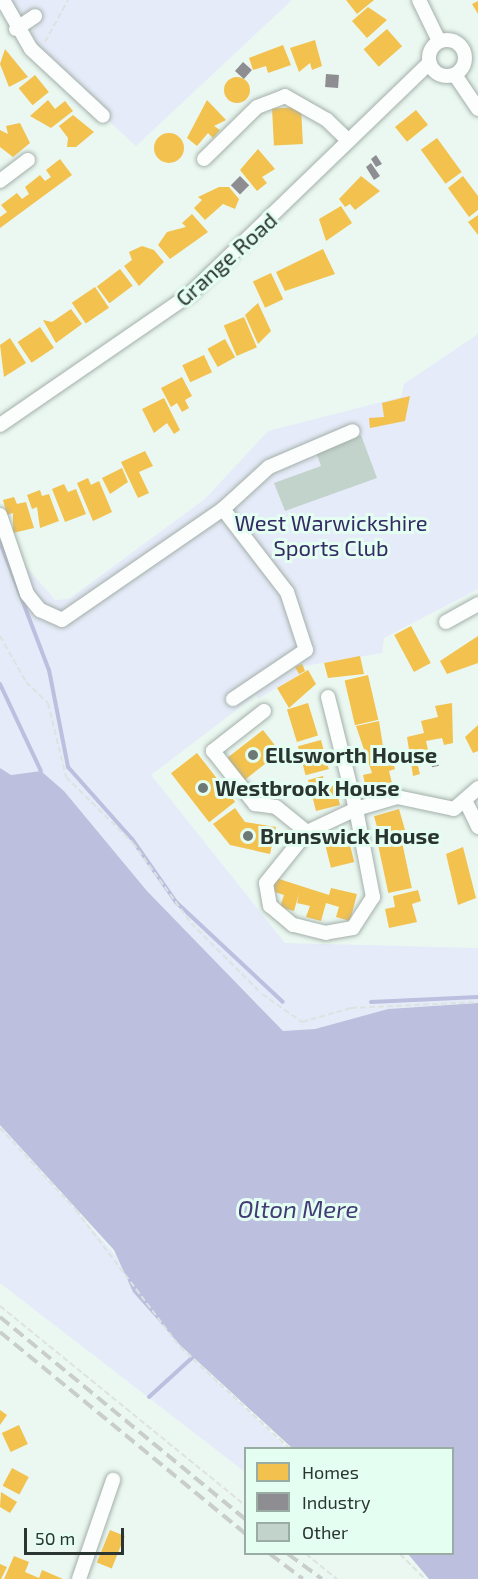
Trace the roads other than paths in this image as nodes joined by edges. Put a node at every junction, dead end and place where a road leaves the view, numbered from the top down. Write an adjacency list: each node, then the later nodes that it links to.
1 (3, 0): 4 (street)
2 (419, 0): 5 (street)
3 (35, 16): 4 (street)
4 (16, 29): 10 (street)
5 (439, 41): 6 (street); 7 (street)
6 (472, 54): 8 (street)
7 (429, 63): 8 (street); 11 (street, Grange Road)
8 (455, 75): 9 (street)
9 (478, 109)
10 (103, 116)
11 (349, 141): 13 (street); 15 (street, Grange Road)
12 (28, 159): 14 (street)
13 (204, 159)
14 (0, 181)
15 (0, 425)
16 (353, 431): 17 (street)
17 (223, 509): 18 (street); 22 (street)
18 (0, 515)
19 (478, 604): 20 (street)
20 (446, 622)
21 (328, 697): 26 (street)
22 (233, 699)
23 (264, 711): 28 (street)
24 (478, 788): 25 (street)
25 (466, 802): 26 (street); 27 (street)
26 (356, 809): 28 (street); 28 (street)
27 (478, 828)
28 (307, 832)
29 (113, 1480): 30 (street)
30 (79, 1579)

